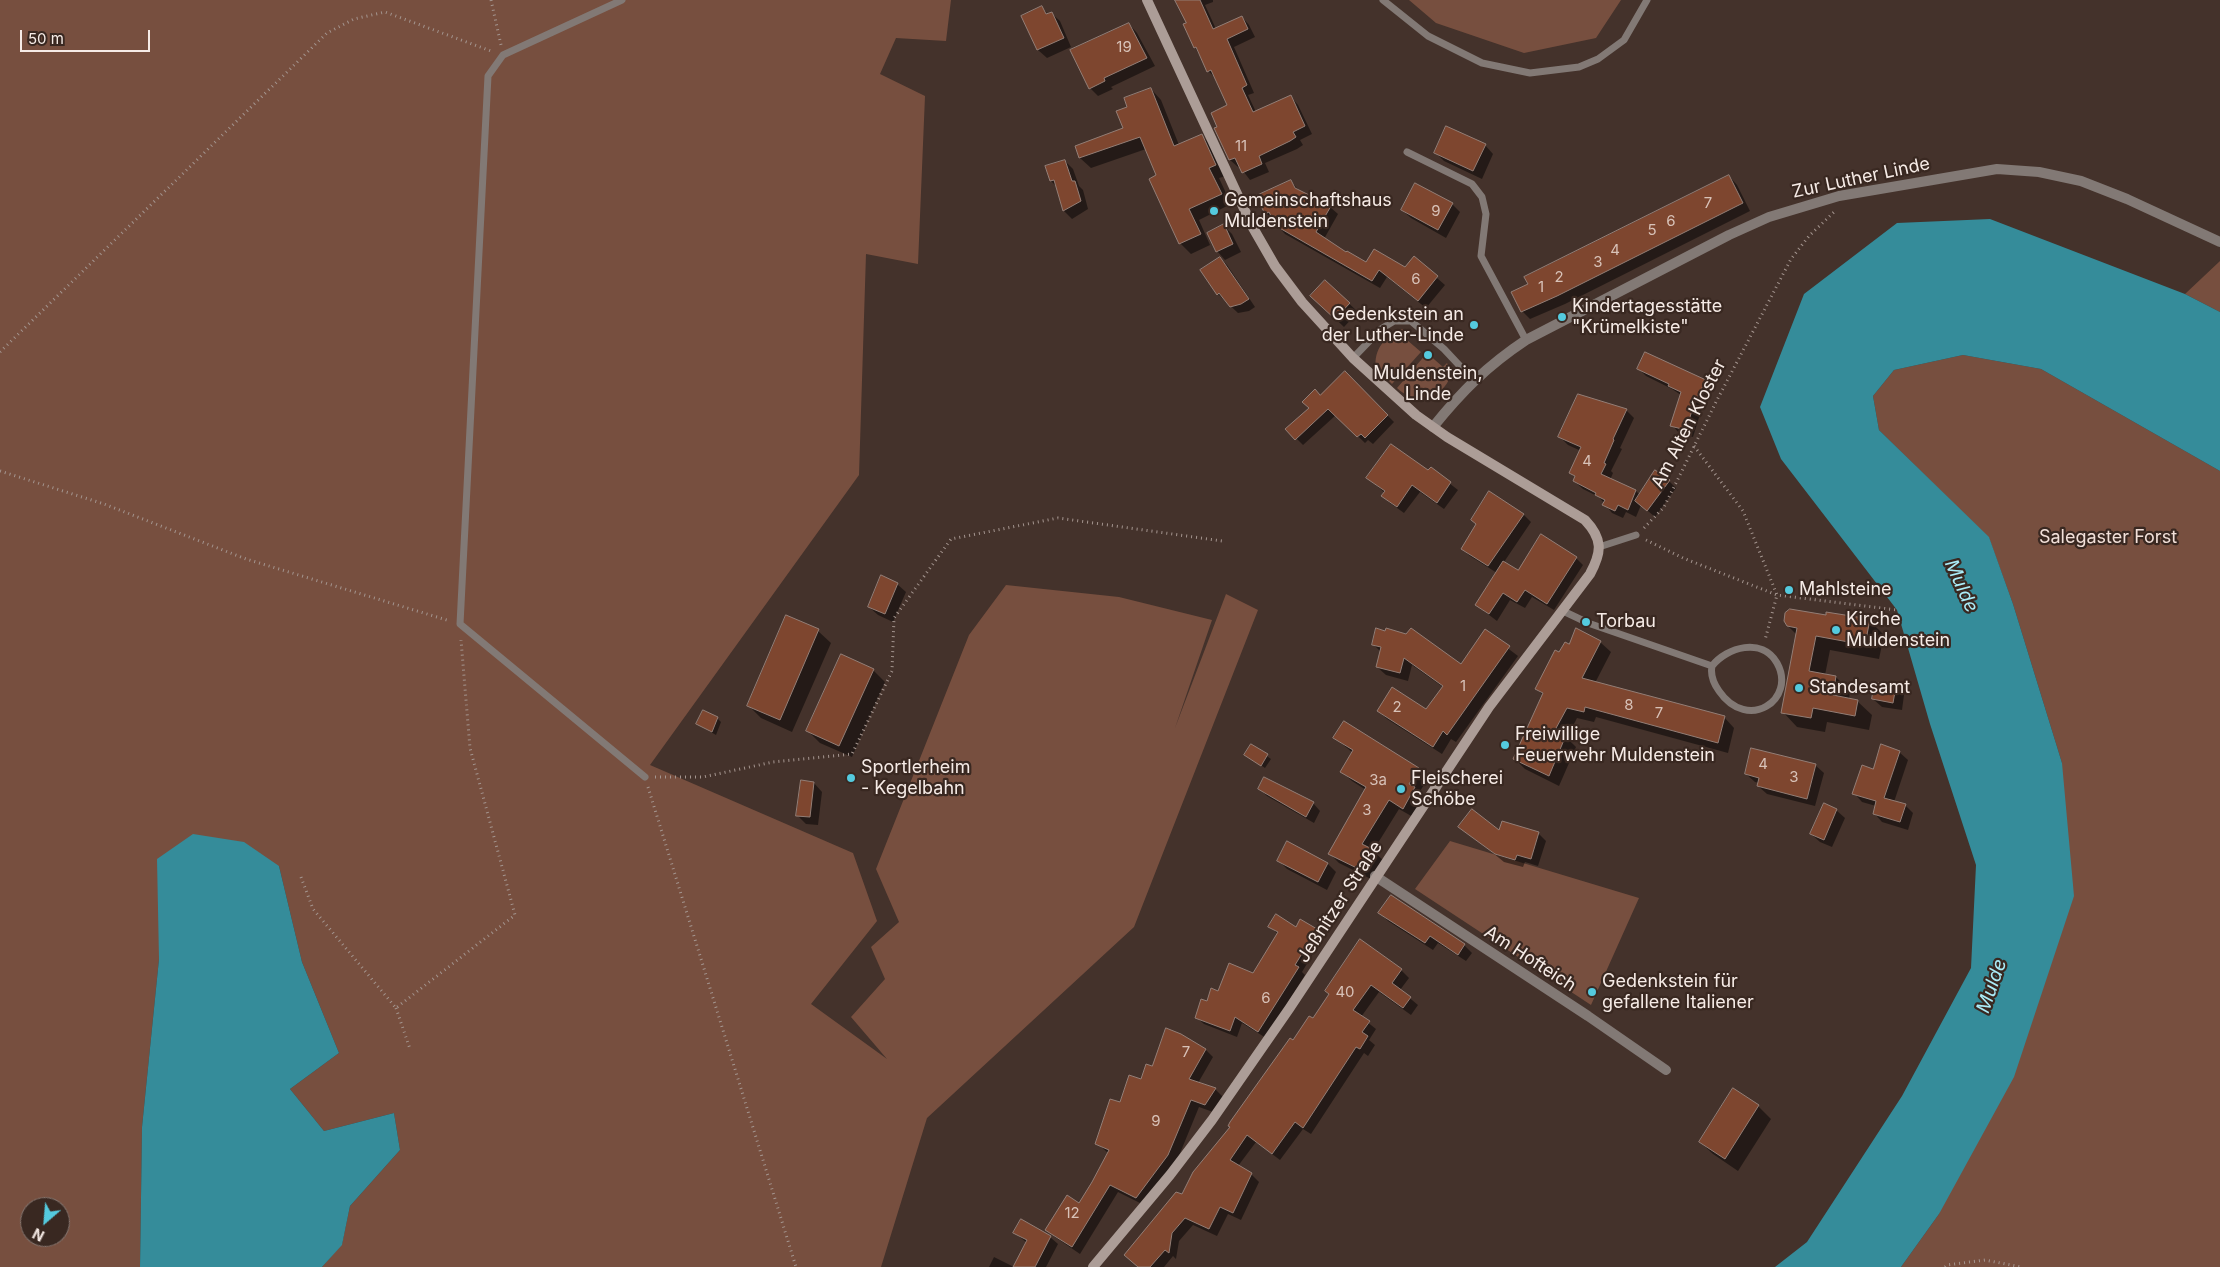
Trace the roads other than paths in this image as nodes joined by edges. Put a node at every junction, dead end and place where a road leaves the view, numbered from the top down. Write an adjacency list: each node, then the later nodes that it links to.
1 (622, 0): 15 (lane)
2 (1147, 0): 8 (main road)
3 (1383, 0): 4 (lane)
4 (1647, 0)
5 (1407, 152): 7 (lane)
6 (2220, 242): 7 (street, Zur Luther Linde)
7 (1526, 340): 9 (street, Zur Luther Linde)
8 (1353, 358): 9 (lane); 10 (main road)
9 (1472, 380): 10 (street, Zur Luther Linde)
10 (1432, 427): 12 (main road)
11 (1636, 535): 12 (lane)
12 (1599, 547): 13 (main road, Jeßnitzer Straße)
13 (1563, 611): 14 (lane); 16 (main road, Jeßnitzer Straße)
14 (1712, 666): 14 (lane)
15 (645, 777)
16 (1376, 876): 17 (street, Am Hofteich); 18 (main road, Jeßnitzer Straße)
17 (1666, 1070)
18 (1093, 1267)

